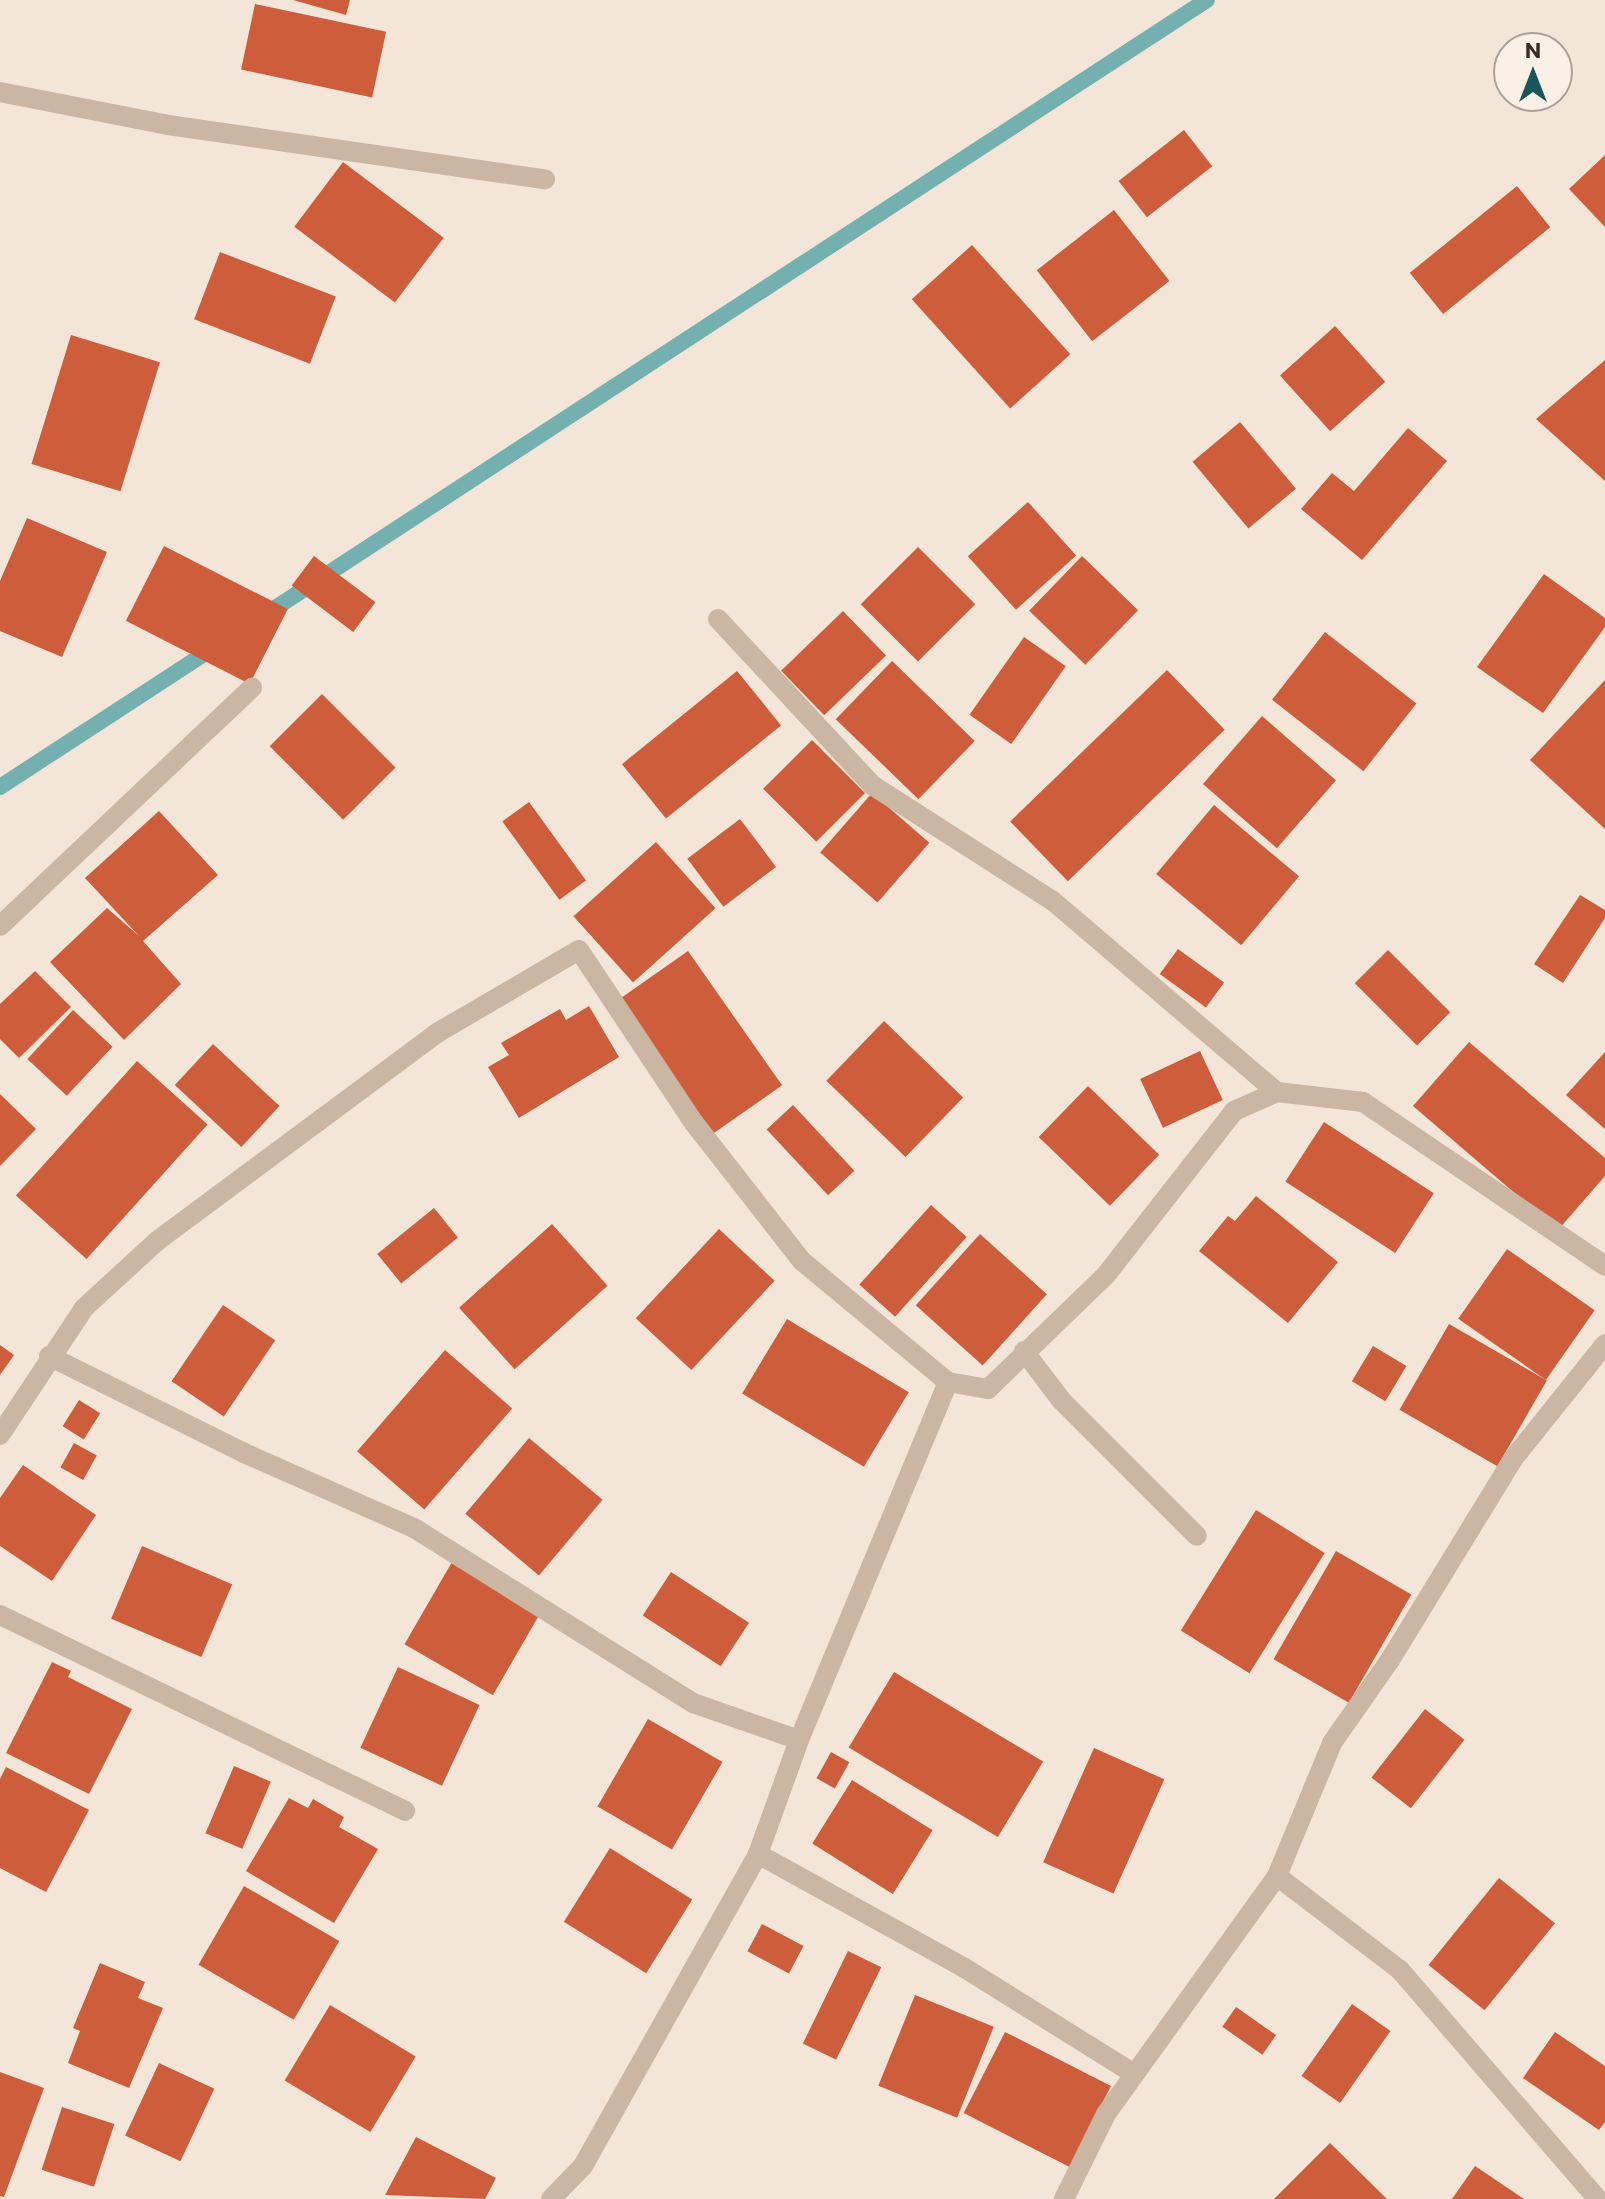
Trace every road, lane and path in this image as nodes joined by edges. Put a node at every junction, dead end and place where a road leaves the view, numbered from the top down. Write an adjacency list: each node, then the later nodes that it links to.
1 (0, 92): 2 (street)
2 (545, 179)
3 (718, 619): 6 (street)
4 (252, 688): 5 (street)
5 (0, 926)
6 (1277, 1092): 7 (street); 9 (street)
7 (1605, 1266)
8 (1605, 1344): 18 (street)
9 (1024, 1351): 11 (street); 13 (street)
10 (49, 1356): 11 (street); 12 (street); 15 (street)
11 (948, 1382): 15 (street)
12 (0, 1435)
13 (1197, 1536)
14 (0, 1615): 16 (street)
15 (799, 1740): 17 (street)
16 (405, 1811)
17 (758, 1854): 19 (street); 20 (street)
18 (1277, 1876): 19 (street); 22 (street)
19 (1134, 2074): 21 (street)
20 (551, 2199)
21 (1064, 2199)
22 (1598, 2199)

